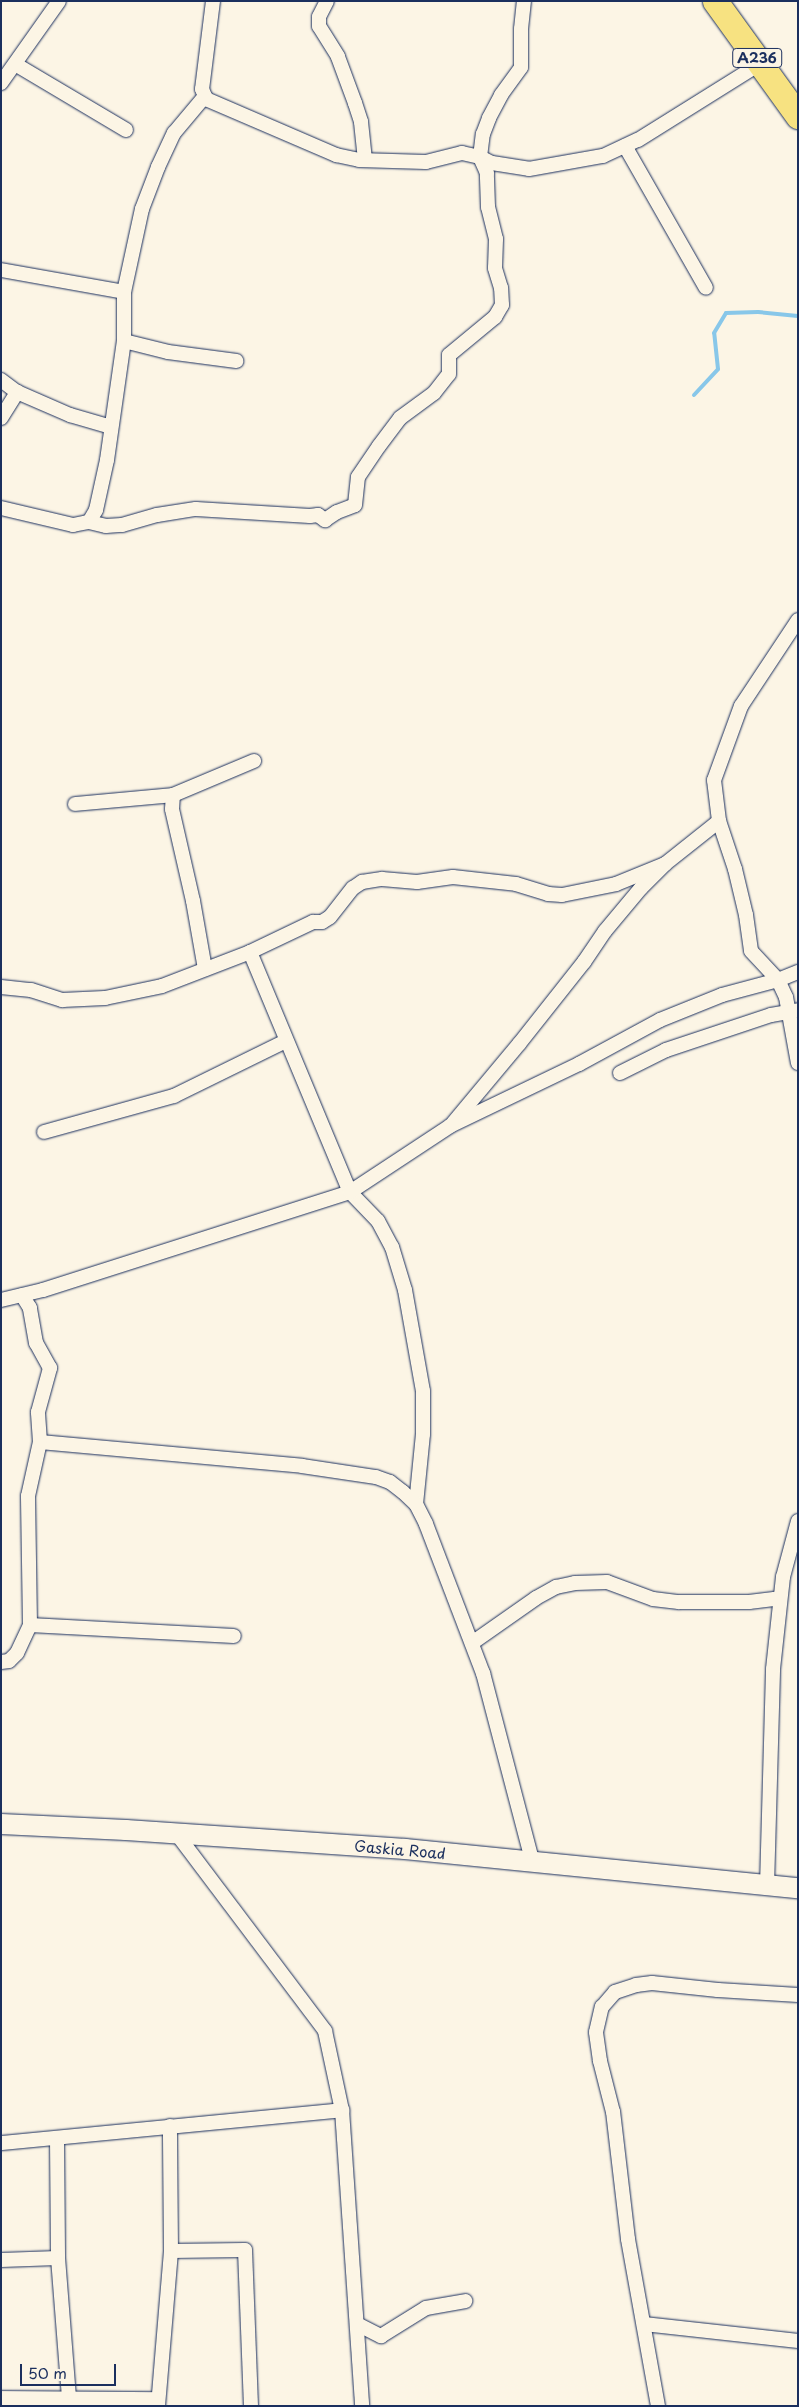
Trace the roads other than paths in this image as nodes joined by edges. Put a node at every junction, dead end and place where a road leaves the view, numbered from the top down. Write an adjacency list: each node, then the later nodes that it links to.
1 (59, 1): 7 (street)
2 (213, 1): 9 (street)
3 (327, 1): 14 (street)
4 (524, 1): 13 (street)
5 (715, 1): 6 (highway, A236)
6 (761, 63): 10 (highway, A236); 12 (street)
7 (15, 64): 8 (street); 11 (street)
8 (1, 83)
9 (206, 96): 14 (street); 17 (street)
10 (798, 116)
11 (126, 130)
12 (624, 146): 13 (street); 16 (street)
13 (480, 156): 14 (street); 25 (street)
14 (365, 160)
15 (1, 270): 17 (street)
16 (706, 288)
17 (124, 292): 18 (street)
18 (124, 341): 19 (street); 23 (street)
19 (236, 361)
20 (1, 380): 21 (street)
21 (17, 392): 22 (street); 23 (street)
22 (1, 418)
23 (111, 427): 25 (street)
24 (1, 508): 25 (street)
25 (89, 522)
26 (798, 620): 30 (street)
27 (254, 761): 28 (street)
28 (173, 795): 29 (street); 33 (street)
29 (75, 804)
30 (719, 821): 31 (street); 35 (street)
31 (665, 864): 32 (street); 41 (street)
32 (250, 952): 33 (street); 38 (street)
33 (205, 969): 36 (street)
34 (798, 972): 35 (street)
35 (778, 980): 37 (street); 41 (street)
36 (1, 987)
37 (792, 1011): 39 (street); 40 (street)
38 (286, 1042): 42 (street); 43 (street)
39 (798, 1063)
40 (620, 1073)
41 (450, 1126): 43 (street)
42 (44, 1132)
43 (350, 1192): 44 (street); 47 (street)
44 (22, 1295): 45 (street); 46 (street)
45 (1, 1300)
46 (40, 1442): 47 (street); 50 (street)
47 (416, 1504): 52 (street)
48 (798, 1521): 49 (street)
49 (780, 1598): 52 (street); 57 (street)
50 (30, 1625): 51 (street); 53 (street)
51 (234, 1636)
52 (472, 1643): 56 (street)
53 (1, 1662)
54 (1, 1824): 55 (main road, Gaskia Road)
55 (176, 1833): 56 (main road, Gaskia Road); 60 (street)
56 (532, 1860): 57 (main road, Gaskia Road)
57 (767, 1886): 58 (main road, Gaskia Road)
58 (798, 1888)
59 (798, 1995): 69 (street)
60 (342, 2110): 61 (street); 68 (street)
61 (170, 2126): 62 (street); 64 (street)
62 (57, 2139): 63 (street); 65 (street)
63 (1, 2143)
64 (170, 2251): 73 (street); 74 (street)
65 (58, 2258): 66 (street); 71 (street)
66 (1, 2260)
67 (465, 2300): 68 (street)
68 (357, 2324): 75 (street)
69 (644, 2324): 70 (street); 76 (street)
70 (798, 2341)
71 (69, 2397): 72 (street); 73 (street)
72 (1, 2398)
73 (158, 2402)
74 (251, 2406)
75 (362, 2406)
76 (658, 2406)

